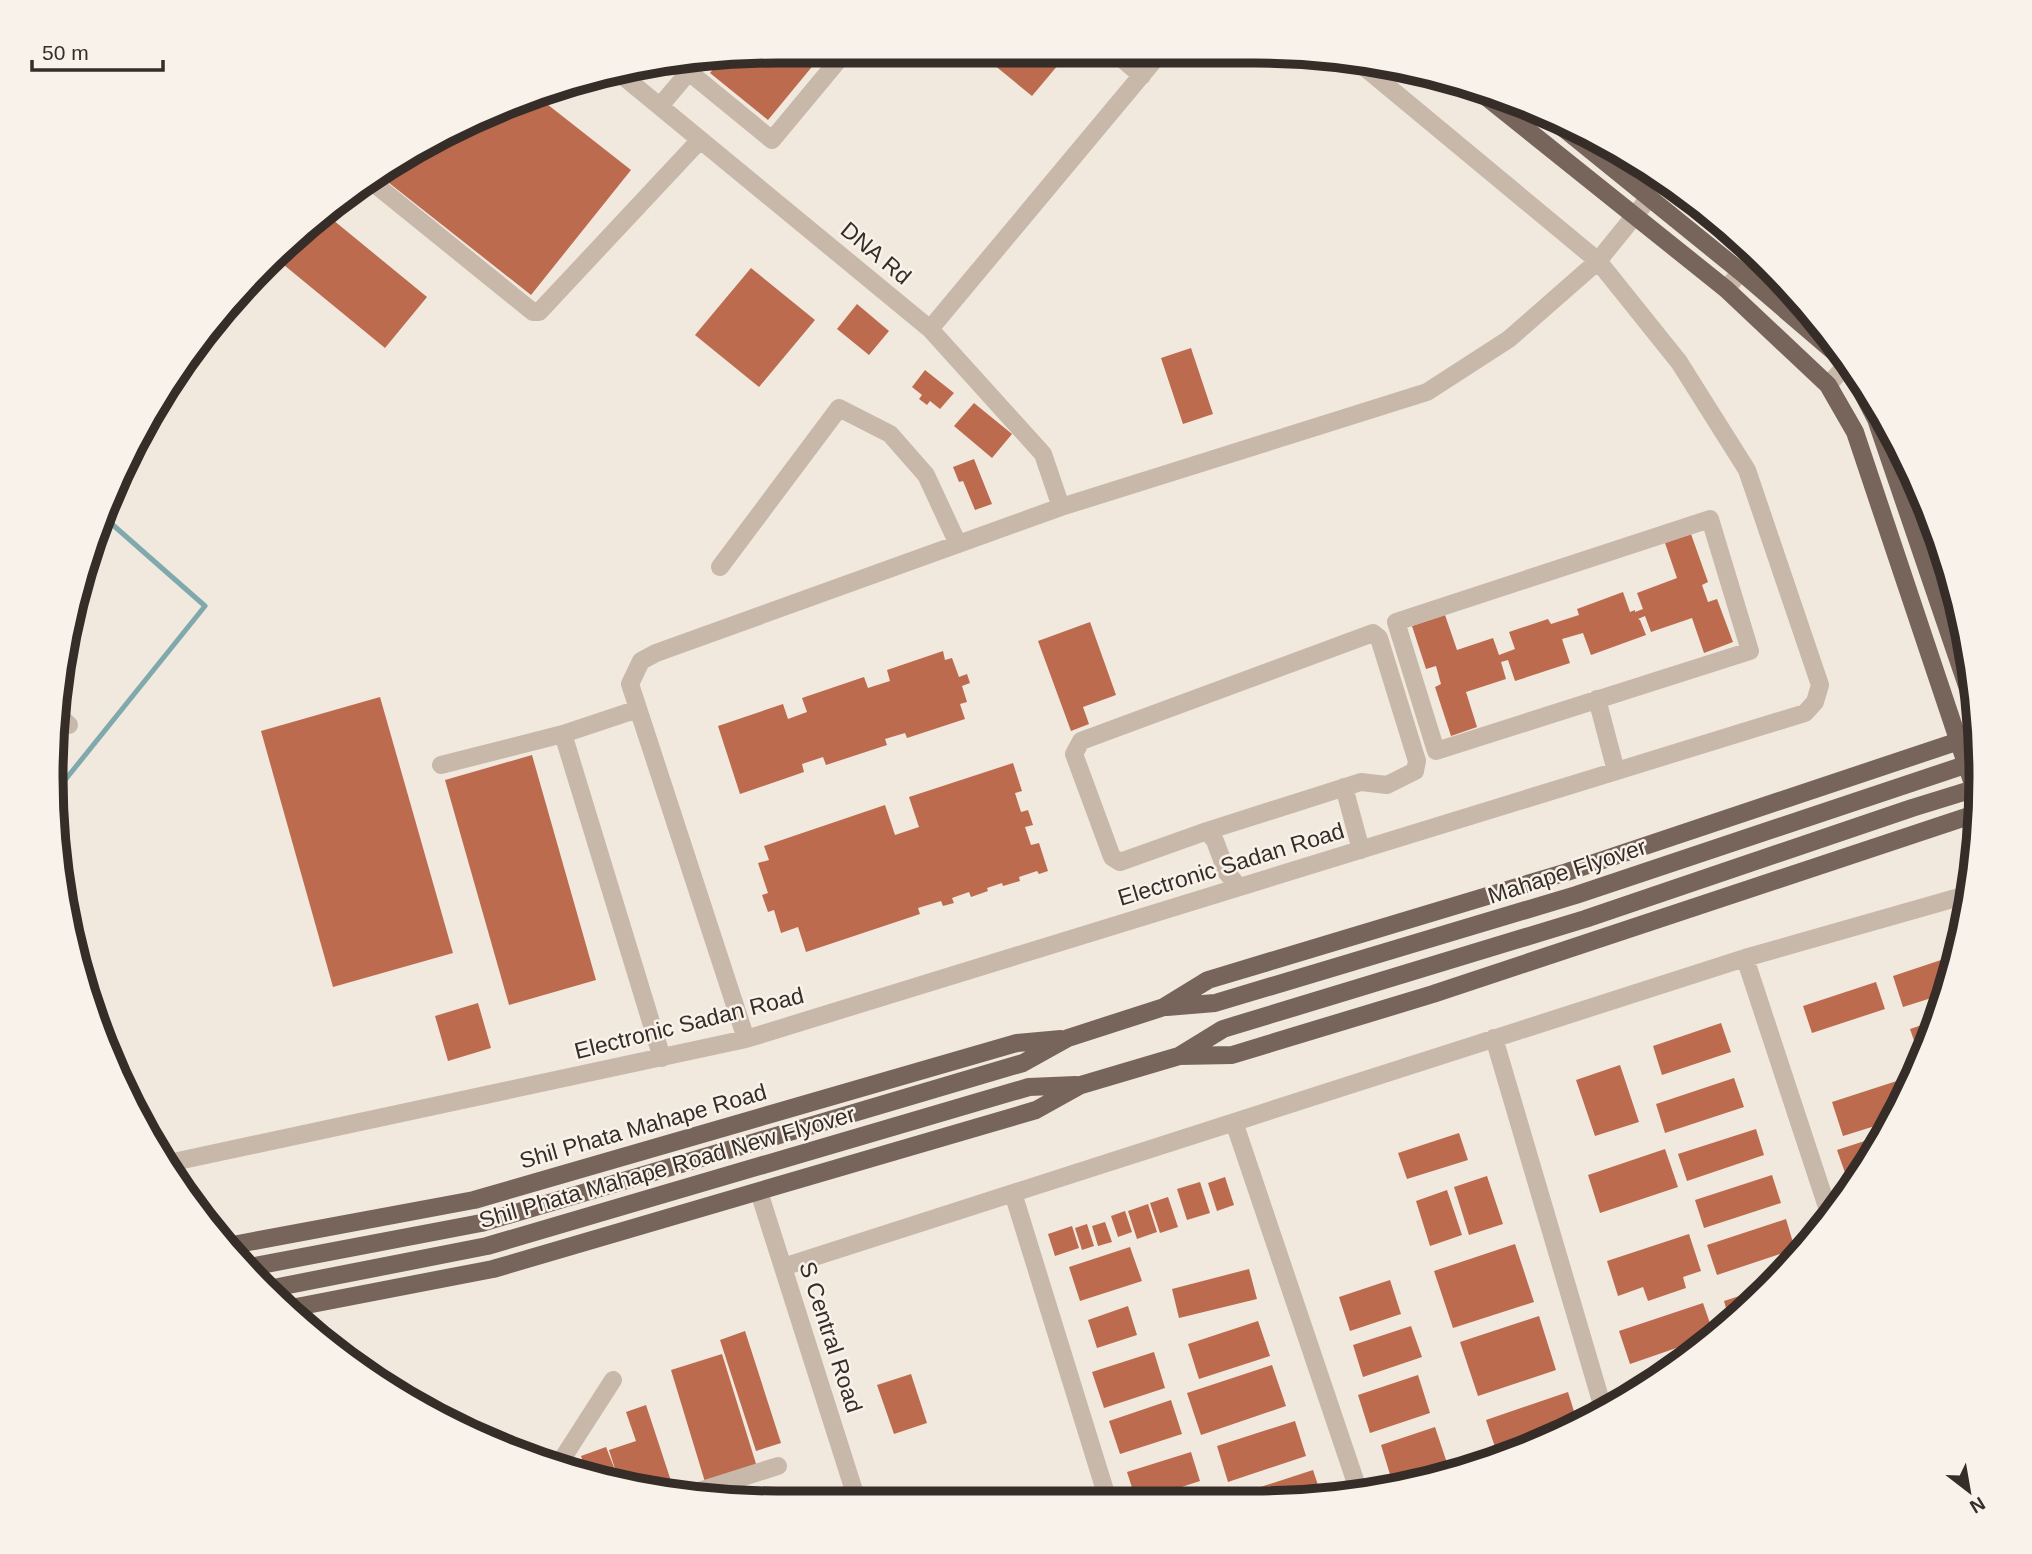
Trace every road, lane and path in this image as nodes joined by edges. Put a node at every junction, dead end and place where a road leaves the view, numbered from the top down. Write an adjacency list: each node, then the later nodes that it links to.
1 (836, 63): 5 (street)
2 (1127, 63): 7 (street)
3 (1152, 63): 7 (street)
4 (692, 68): 10 (street)
5 (696, 68)
6 (1372, 73): 16 (street, Electronic Sadan Road)
7 (1142, 76): 20 (street)
8 (627, 79): 10 (street, DNA Rd)
9 (1497, 105): 15 (main road)
10 (660, 106): 11 (street, DNA Rd)
11 (700, 139): 13 (street); 20 (street, DNA Rd)
12 (1580, 142): 14 (main road)
13 (377, 186)
14 (1649, 198): 15 (street); 18 (main road)
15 (1636, 216): 16 (street); 19 (main road)
16 (1598, 261): 25 (street); 36 (street, Electronic Sadan Road)
17 (1749, 262): 18 (street)
18 (1741, 272): 19 (street); 21 (main road)
19 (1726, 289): 23 (main road)
20 (930, 329): 25 (street, DNA Rd)
21 (1816, 336)
22 (1842, 370): 23 (street)
23 (1828, 385): 33 (main road)
24 (1882, 437): 28 (main road)
25 (1061, 507): 26 (street)
26 (958, 544): 27 (street); 30 (street)
27 (720, 567)
28 (1959, 663)
29 (1597, 699): 29 (street); 36 (street)
30 (639, 709): 31 (street); 49 (street)
31 (563, 734): 34 (street); 51 (street)
32 (1967, 738): 33 (main road)
33 (1958, 741): 37 (main road); 46 (main road)
34 (441, 765)
35 (1968, 765): 46 (main road, Mahape Flyover)
36 (1616, 771): 42 (street, Electronic Sadan Road)
37 (1969, 772)
38 (1344, 787): 41 (street); 41 (street); 42 (street)
39 (1968, 791): 50 (main road)
40 (1967, 817): 50 (main road)
41 (1207, 831): 43 (street)
42 (1361, 850): 43 (street, Electronic Sadan Road)
43 (1239, 887): 49 (street, Electronic Sadan Road)
44 (1958, 897): 45 (street)
45 (1745, 958): 48 (street); 57 (street)
46 (1164, 1007): 47 (main road)
47 (1068, 1038): 58 (main road, Shil Phata Mahape Road); 59 (main road, Shil Phata Mahape Road New Flyover)
48 (1494, 1038): 53 (street); 64 (street)
49 (746, 1039): 51 (street, Electronic Sadan Road)
50 (1179, 1056): 52 (main road)
51 (662, 1058): 54 (street, Electronic Sadan Road)
52 (1082, 1085): 55 (main road); 61 (main road, Shil Phata Mahape Road New Flyover)
53 (1234, 1122): 56 (street); 67 (street)
54 (176, 1162)
55 (759, 1192): 60 (street, S Central Road); 62 (main road)
56 (1013, 1193): 60 (street); 70 (street)
57 (1826, 1205)
58 (237, 1244)
59 (257, 1266)
60 (783, 1267): 69 (street, S Central Road)
61 (277, 1287)
62 (298, 1307)
63 (613, 1381): 65 (street)
64 (1601, 1401)
65 (563, 1458)
66 (778, 1466): 68 (street)
67 (1356, 1484)
68 (711, 1487)
69 (854, 1491)
70 (1105, 1491)

